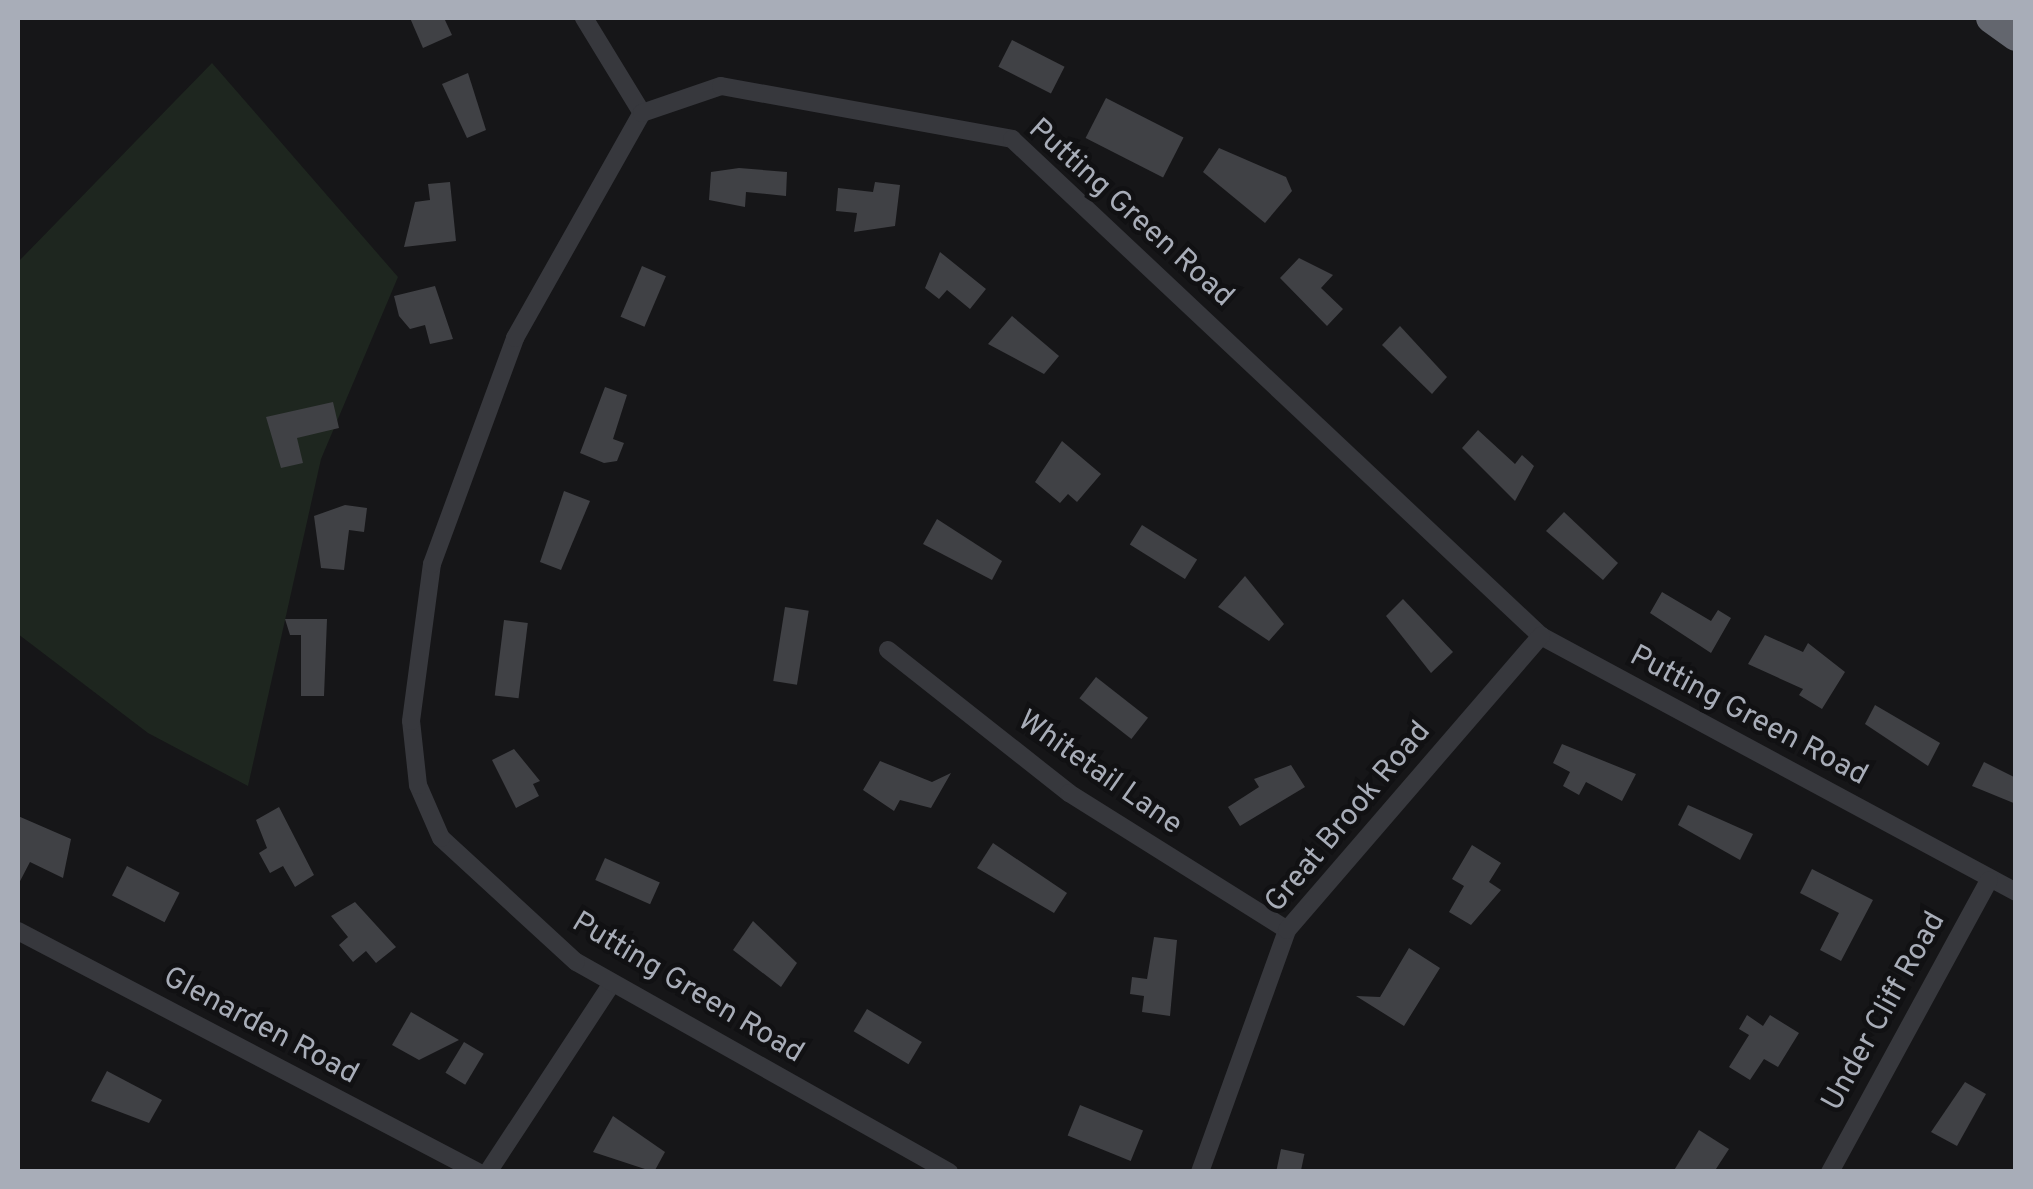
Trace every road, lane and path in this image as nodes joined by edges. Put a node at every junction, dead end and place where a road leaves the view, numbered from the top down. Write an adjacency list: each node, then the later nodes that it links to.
1 (584, 18): 4 (street)
2 (1991, 18): 3 (highway)
3 (2016, 36)
4 (642, 113): 5 (street, Putting Green Road); 11 (street, Putting Green Road)
5 (1541, 636): 7 (street, Putting Green Road); 9 (street, Great Brook Road)
6 (888, 650): 9 (street, Whitetail Lane)
7 (1989, 880): 8 (street, Putting Green Road); 16 (street, Under Cliff Road)
8 (2016, 892)
9 (1286, 930): 15 (street, Great Brook Road)
10 (18, 931): 12 (street, Glenarden Road)
11 (612, 983): 13 (street); 14 (street, Putting Green Road)
12 (478, 1172)
13 (488, 1172)
14 (949, 1172)
15 (1200, 1172)
16 (1830, 1172)

